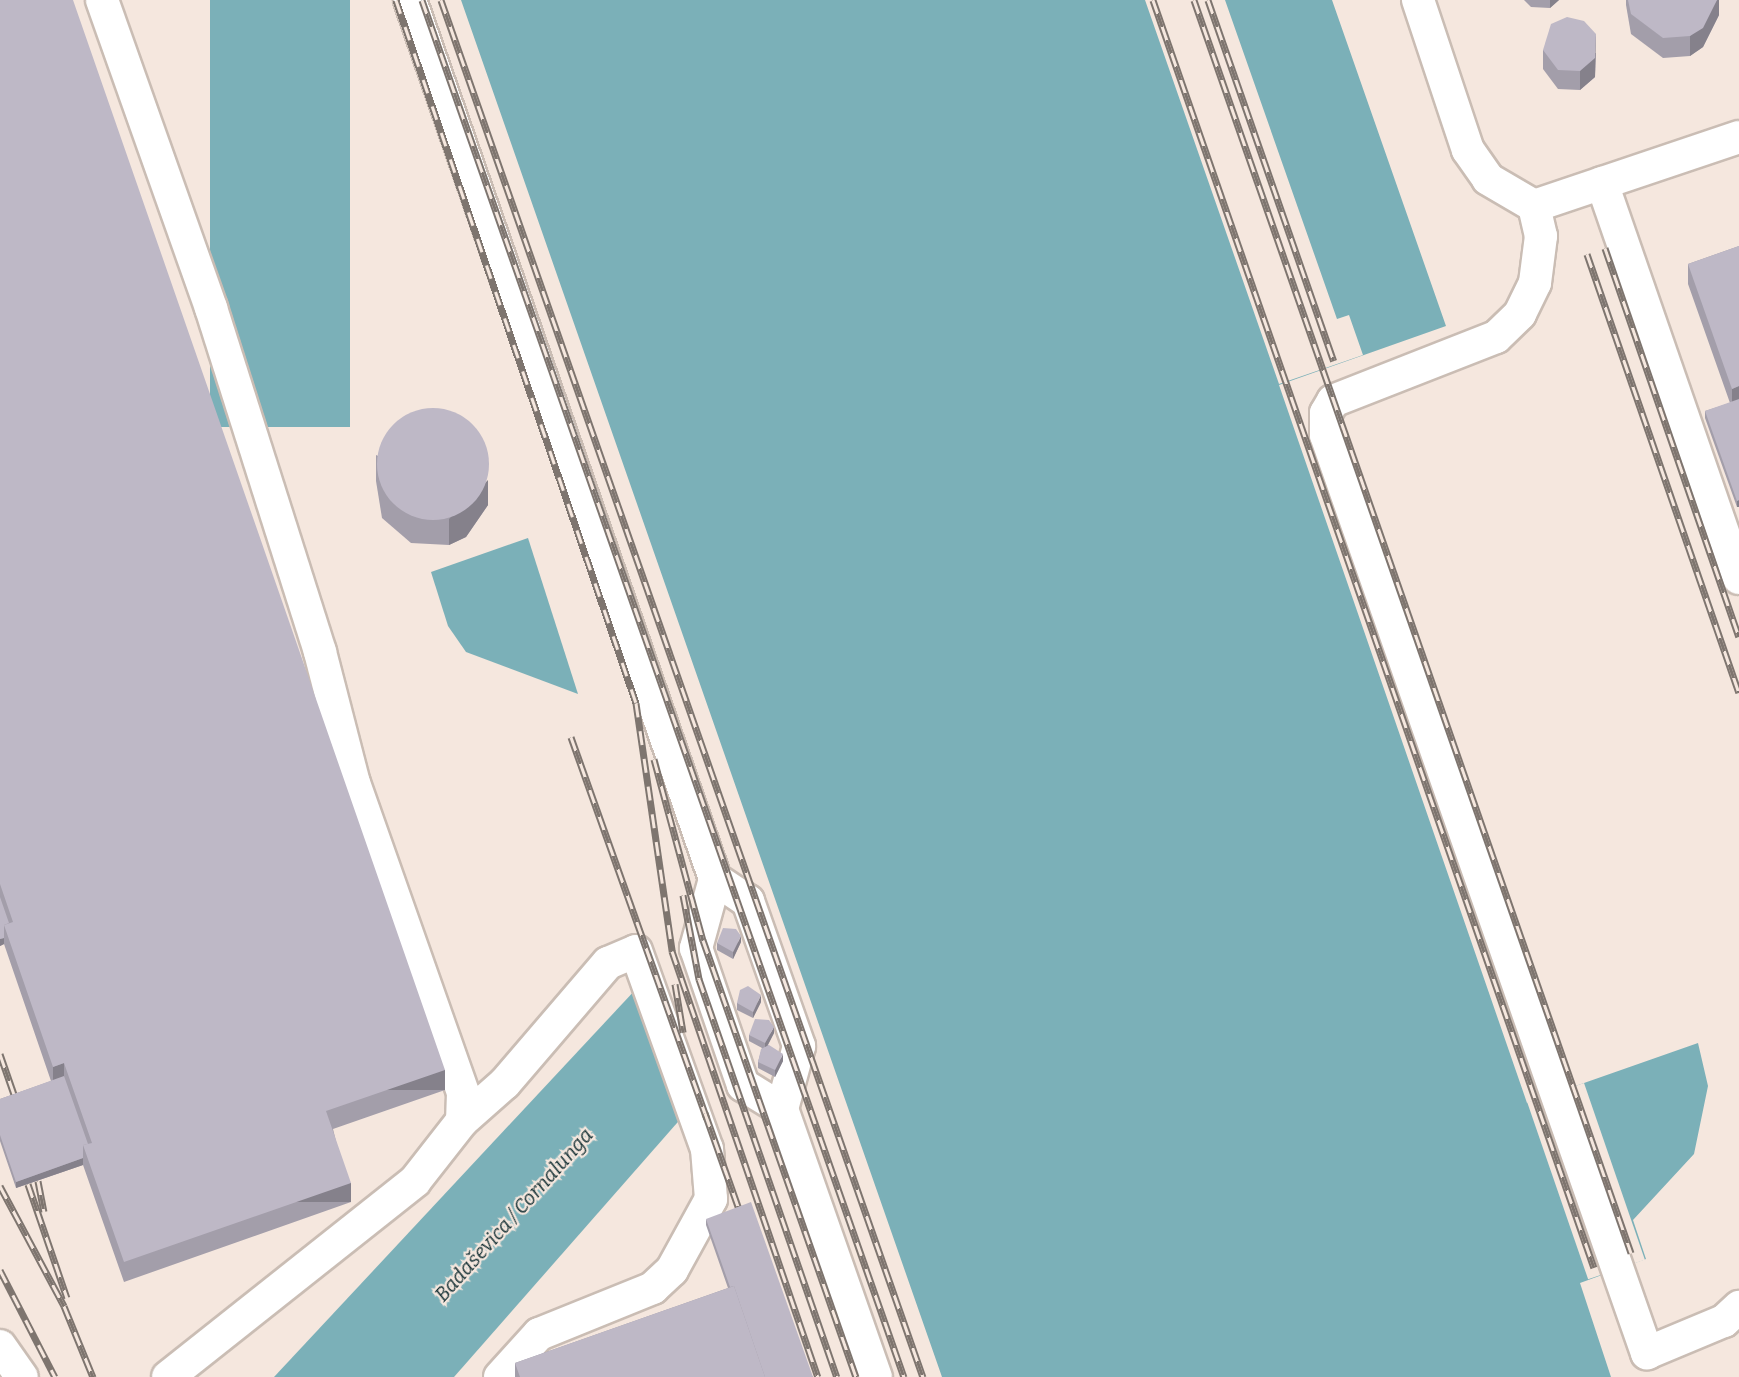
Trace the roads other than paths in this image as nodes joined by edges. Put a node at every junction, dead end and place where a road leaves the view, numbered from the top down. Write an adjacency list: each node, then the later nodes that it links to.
1 (102, 0): 10 (street)
2 (410, 0): 8 (street)
3 (1418, 0): 6 (street)
4 (1739, 136): 5 (street)
5 (1602, 183): 6 (street); 7 (street)
6 (1534, 207): 13 (street)
7 (1739, 578)
8 (716, 879): 9 (street); 9 (street)
9 (782, 1109): 17 (street)
10 (462, 1121): 15 (street); 16 (street)
11 (1739, 1307): 13 (street)
12 (0, 1346): 14 (street)
13 (1651, 1365)
14 (22, 1377)
15 (168, 1377)
16 (500, 1377)
17 (876, 1377)

